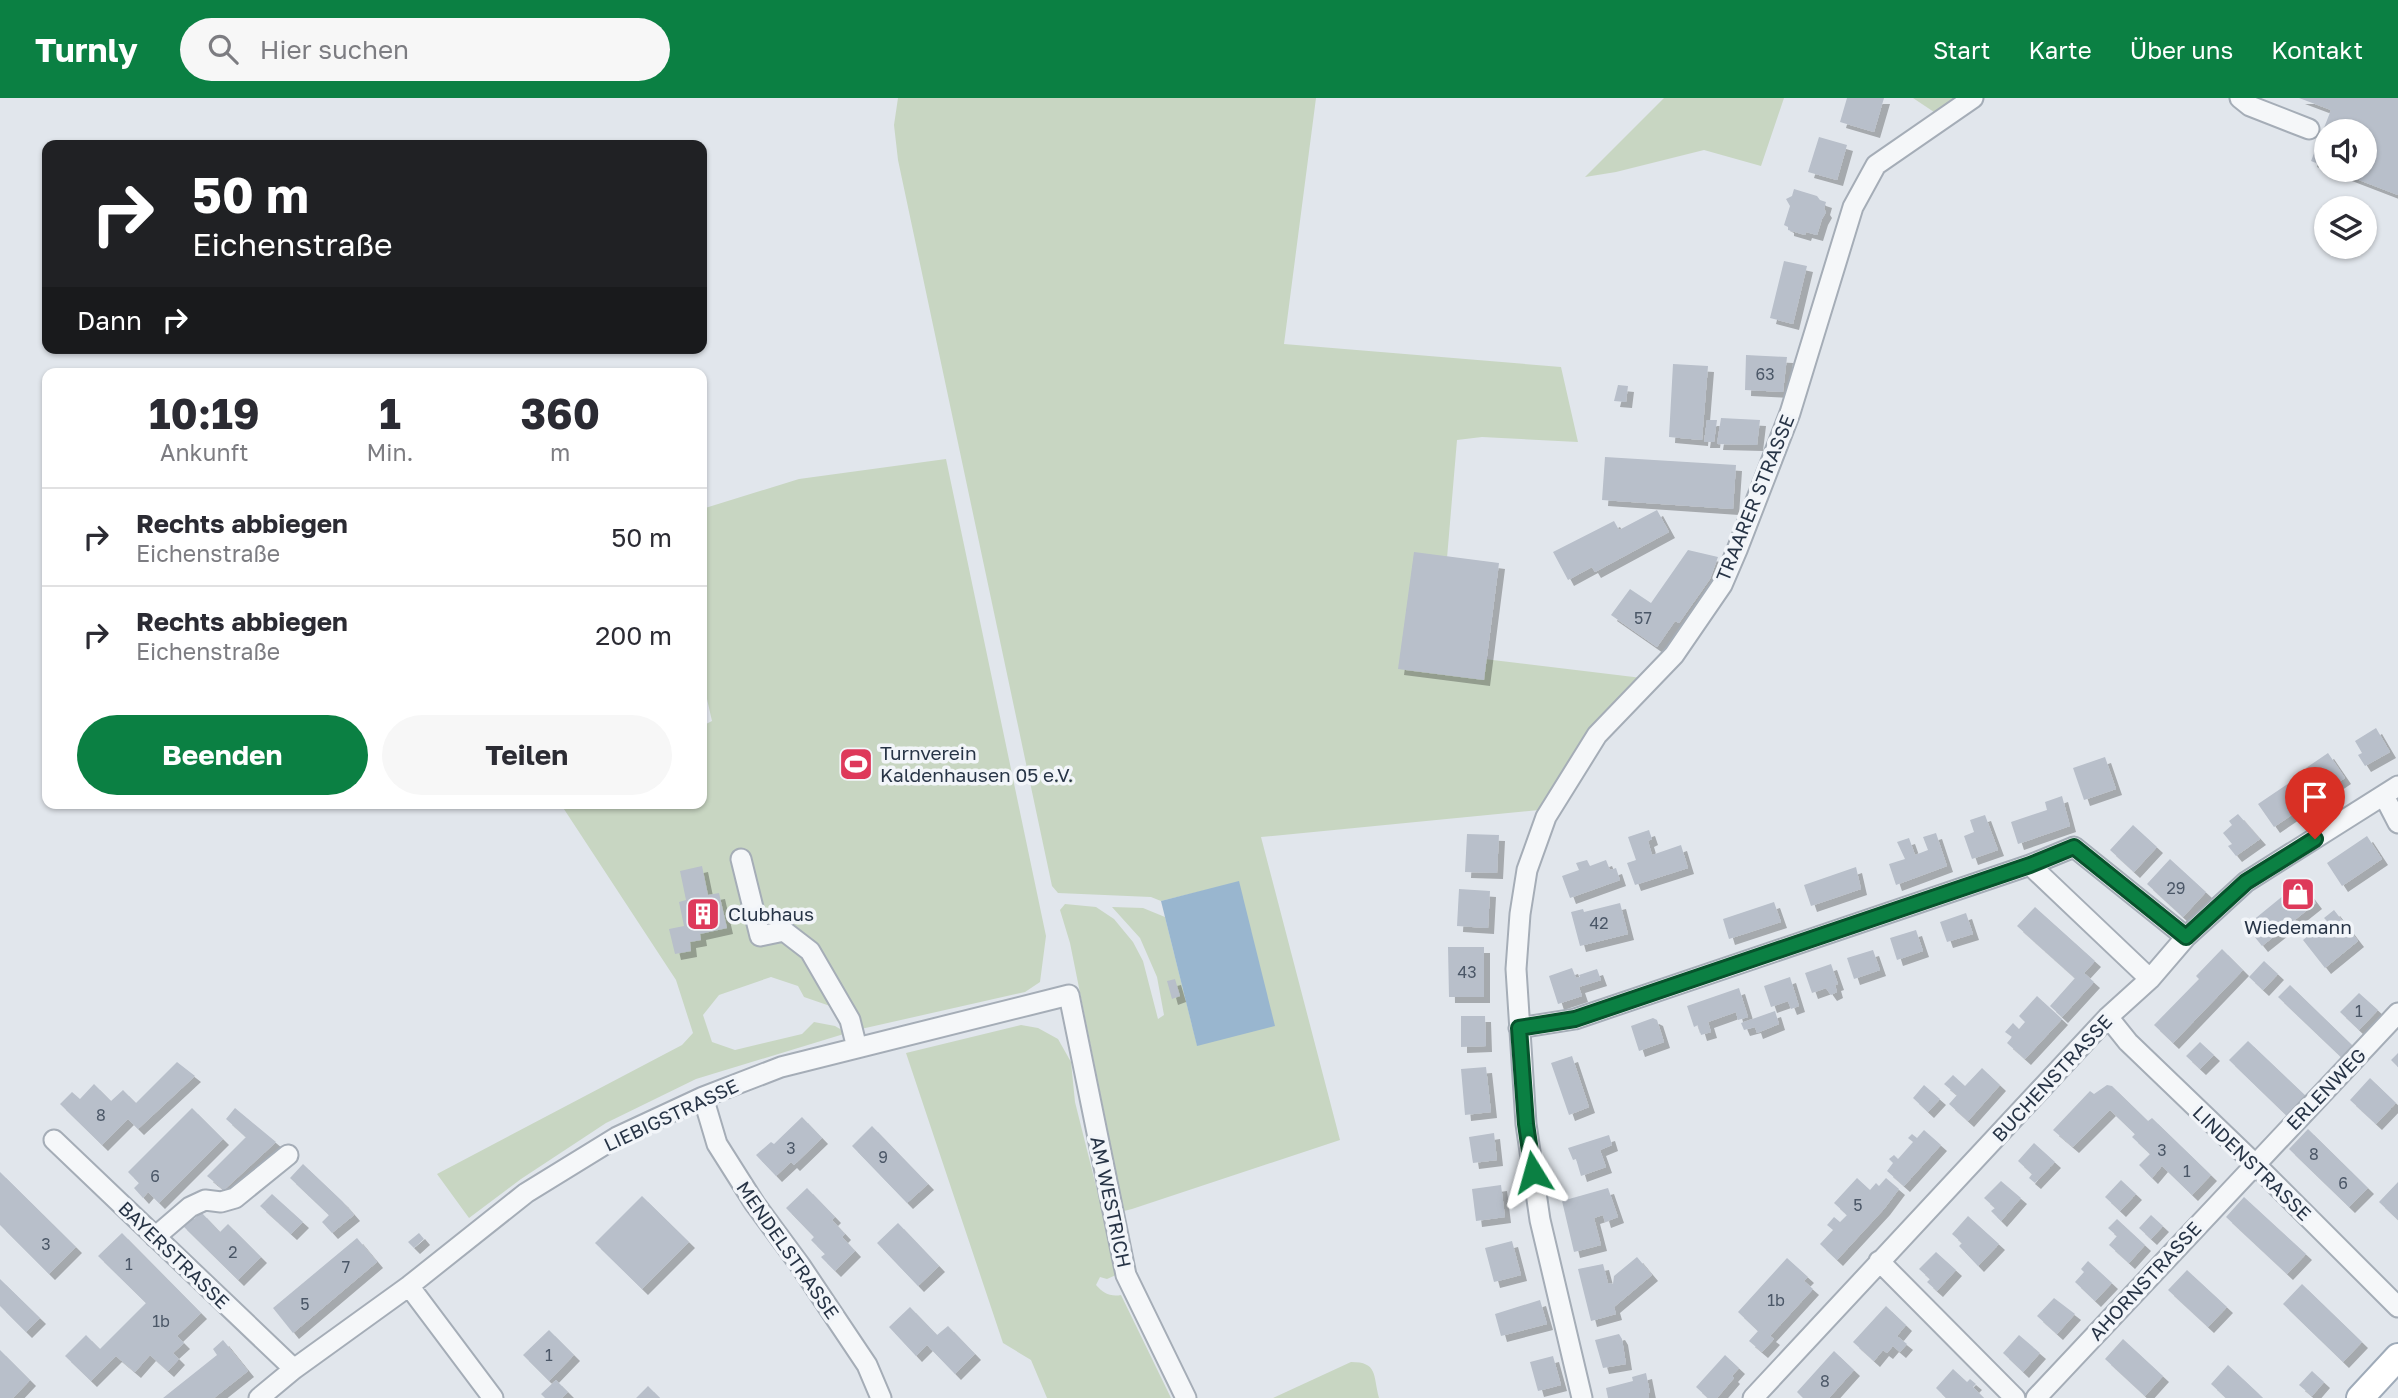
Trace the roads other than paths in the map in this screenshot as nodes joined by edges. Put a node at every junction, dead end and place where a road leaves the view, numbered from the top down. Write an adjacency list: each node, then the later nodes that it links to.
1 (1973, 98): 13 (street, TRAARER STRASSE)
2 (2240, 98): 3 (street)
3 (2309, 130)
4 (2391, 791): 5 (street, BUCHENSTRASSE); 8 (street, BUCHENSTRASSE)
5 (2398, 823)
6 (741, 859): 14 (street)
7 (2030, 865): 8 (street); 9 (street); 13 (street)
8 (2186, 937): 9 (street, BUCHENSTRASSE)
9 (2150, 979): 12 (street, BUCHENSTRASSE)
10 (1069, 995): 14 (street, LIEBIGSTRASSE); 28 (street, AM WESTRICH)
11 (2398, 1013): 18 (street, ERLENWEG)
12 (2108, 1017): 18 (street, LINDENSTRASSE); 20 (street, BUCHENSTRASSE)
13 (1519, 1028): 29 (street, TRAARER STRASSE)
14 (857, 1048): 15 (street, LIEBIGSTRASSE)
15 (704, 1097): 21 (street, LIEBIGSTRASSE); 27 (street, MENDELSTRASSE)
16 (54, 1140): 19 (street, BAYERSTRASSE)
17 (288, 1155): 19 (street)
18 (2255, 1164): 22 (street, LINDENSTRASSE); 32 (street, AHORNSTRASSE)
19 (155, 1237): 24 (street, BAYERSTRASSE)
20 (1879, 1261): 30 (street, BUCHENSTRASSE); 31 (street)
21 (410, 1286): 24 (street, LIEBIGSTRASSE); 26 (street)
22 (2398, 1307)
23 (2398, 1357): 33 (main road)
24 (294, 1369): 25 (street, LIEBIGSTRASSE)
25 (259, 1398)
26 (493, 1398)
27 (881, 1398)
28 (1186, 1398)
29 (1582, 1398)
30 (1753, 1398)
31 (2015, 1398)
32 (2036, 1398)
33 (2360, 1398)

